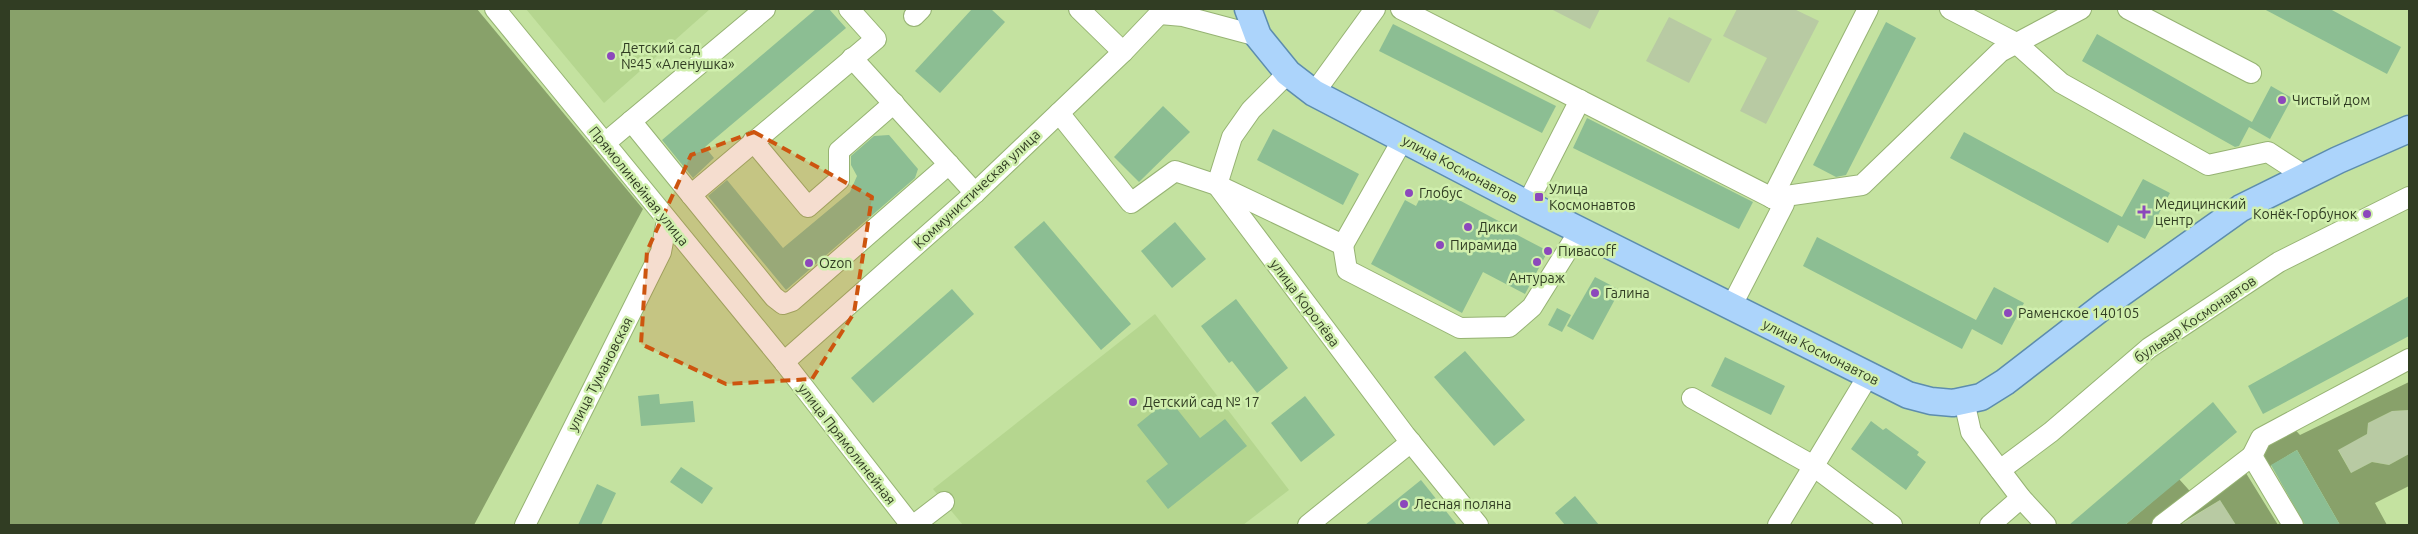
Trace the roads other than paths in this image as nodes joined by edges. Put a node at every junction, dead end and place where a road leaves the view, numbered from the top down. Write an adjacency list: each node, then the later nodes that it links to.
1 (495, 9): 27 (street, Прямолинейная улица)
2 (765, 9): 23 (street)
3 (849, 9): 16 (street)
4 (1079, 9): 15 (street)
5 (1248, 9): 13 (main road, улица Космонавтов)
6 (1375, 9): 19 (street)
7 (1401, 9): 20 (street)
8 (1868, 9): 33 (street)
9 (1950, 9): 14 (street)
10 (2081, 9): 14 (street)
11 (2128, 9): 18 (street)
12 (1162, 11): 13 (street); 15 (street, Коммунистическая улица)
13 (1258, 36): 17 (main road, улица Космонавтов)
14 (2016, 43): 29 (street); 33 (street)
15 (1123, 52): 22 (street, Коммунистическая улица)
16 (852, 58): 21 (street); 26 (street)
17 (1288, 73): 19 (main road, улица Космонавтов); 30 (street)
18 (2251, 73)
19 (1314, 92): 25 (main road, улица Космонавтов)
20 (1580, 100): 33 (street); 35 (street)
21 (894, 103): 26 (street); 28 (street)
22 (1059, 114): 30 (street); 31 (street, Коммунистическая улица)
23 (631, 121): 27 (street); 32 (street)
24 (2409, 129): 29 (main road, улица Космонавтов)
25 (1403, 139): 35 (main road, улица Космонавтов); 38 (street)
26 (753, 142): 32 (street)
27 (605, 143): 36 (street, Прямолинейная улица)
28 (949, 164): 31 (street); 32 (street)
29 (2305, 176): 44 (main road, улица Космонавтов)
30 (1217, 185): 38 (street); 45 (street, улица Королёва)
31 (975, 193): 41 (street, Коммунистическая улица)
32 (691, 195)
33 (1772, 198): 39 (street)
34 (2409, 198): 48 (street, бульвар Космонавтов)
35 (1528, 204): 37 (main road, улица Космонавтов)
36 (667, 220): 41 (street, Прямолинейная улица); 51 (street, улица Тумановская)
37 (1580, 230): 38 (street); 39 (main road, улица Космонавтов)
38 (1343, 245)
39 (1731, 307): 42 (main road, улица Космонавтов)
40 (2409, 358): 46 (street)
41 (784, 362): 52 (street, улица Прямолинейная)
42 (1868, 376): 44 (main road, улица Космонавтов); 47 (street)
43 (1692, 398): 47 (street)
44 (1964, 401): 48 (street)
45 (1411, 442): 53 (street); 54 (street, улица Королёва)
46 (2252, 456): 59 (street); 60 (street)
47 (1812, 466): 55 (street); 56 (street)
48 (2000, 470): 49 (street)
49 (2021, 498): 57 (street); 58 (street)
50 (944, 502): 52 (street)
51 (525, 525)
52 (912, 525)
53 (1308, 525)
54 (1478, 525)
55 (1778, 525)
56 (1892, 525)
57 (1990, 525)
58 (2046, 525)
59 (2162, 525)
60 (2293, 525)

